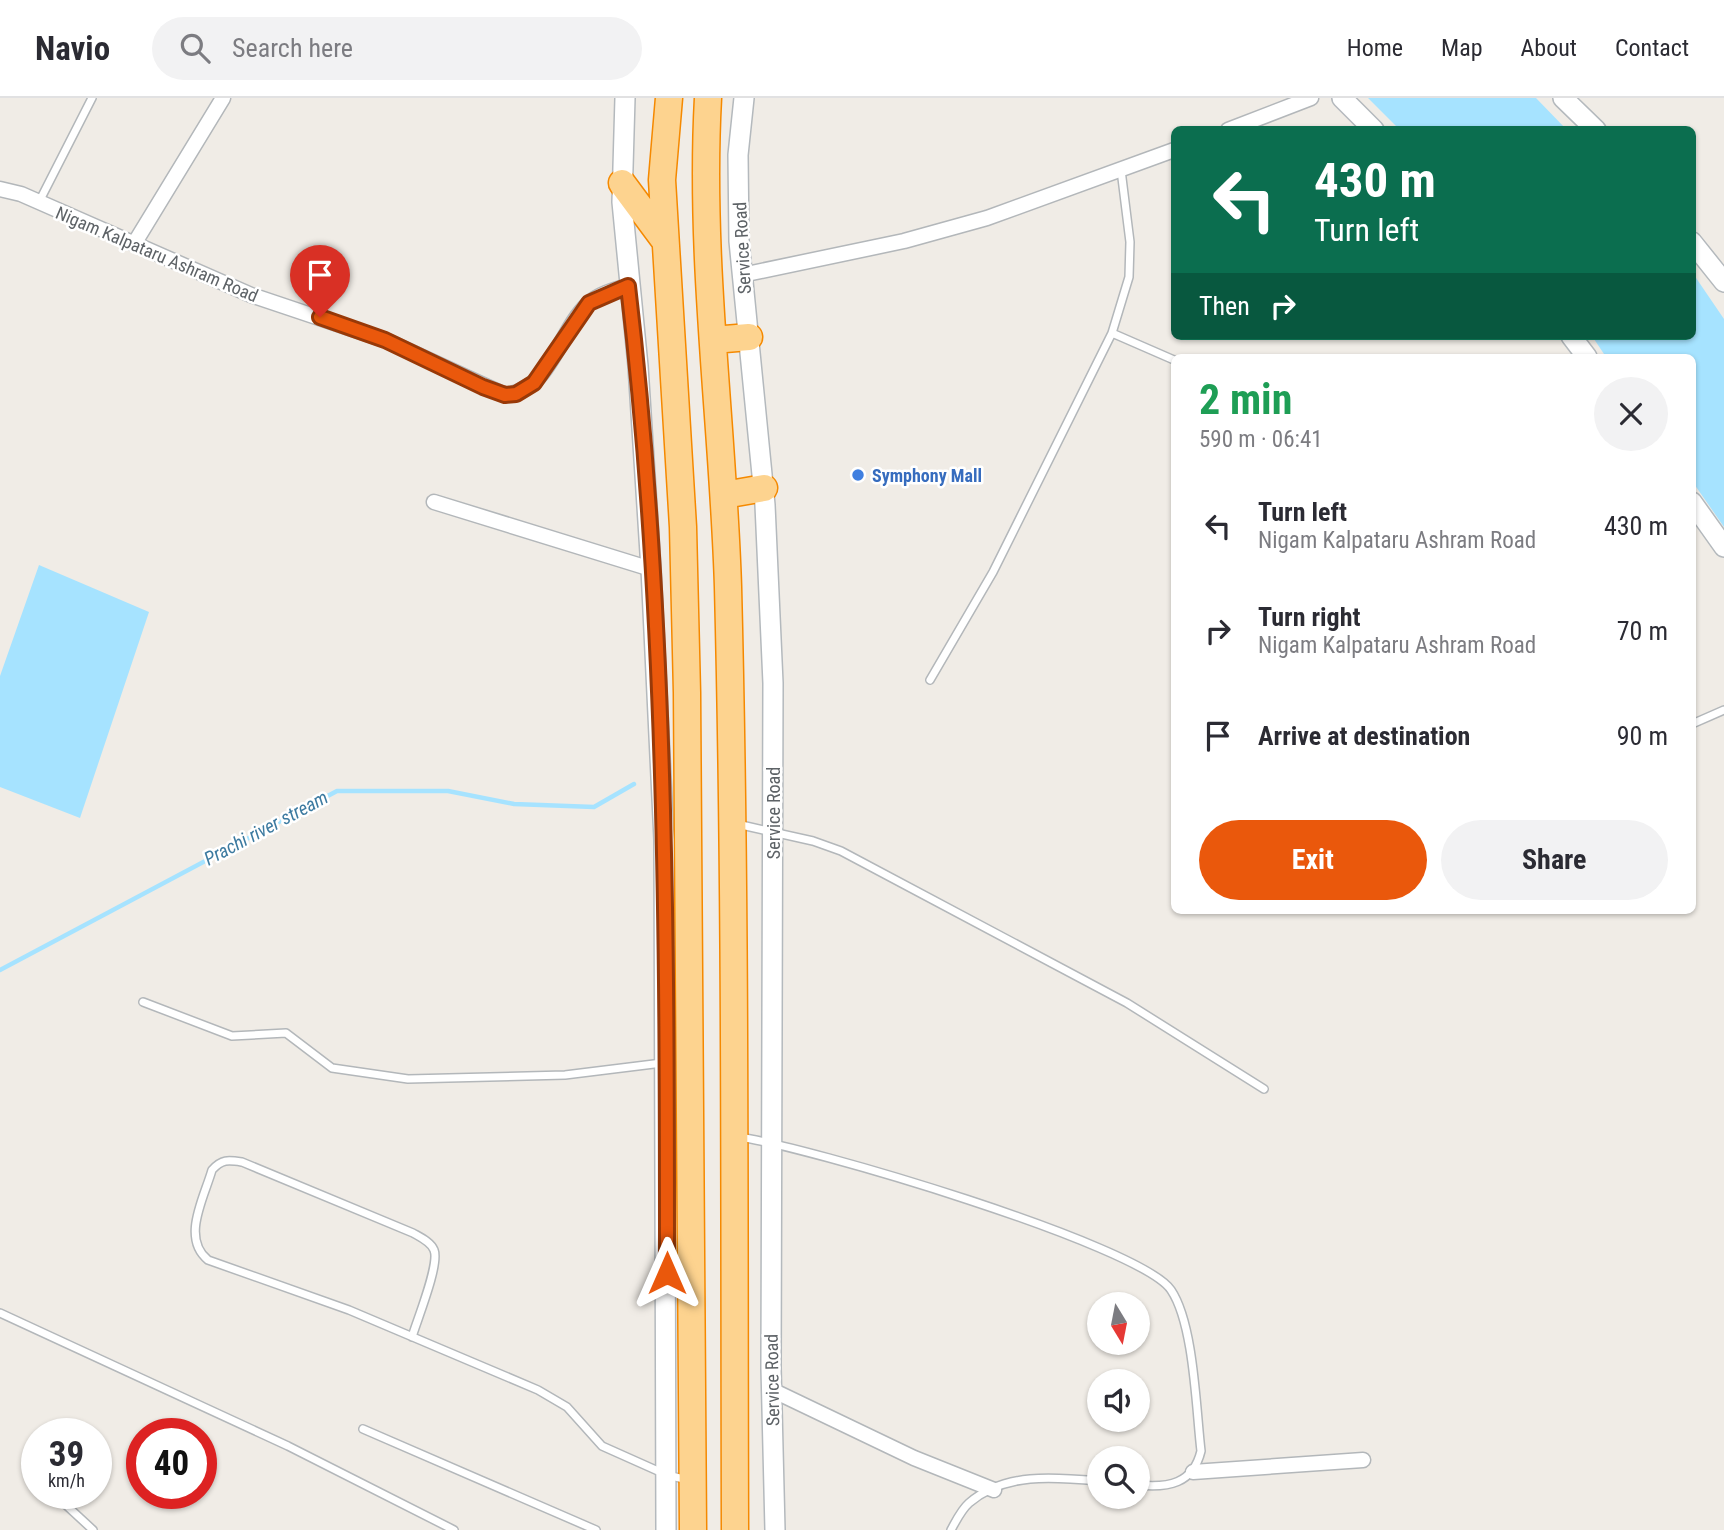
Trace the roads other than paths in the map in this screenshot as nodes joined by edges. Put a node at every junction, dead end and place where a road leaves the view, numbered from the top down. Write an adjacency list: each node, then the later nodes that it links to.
1 (92, 98): 17 (lane)
2 (223, 98): 19 (street)
3 (625, 98): 15 (street)
4 (669, 98): 18 (highway)
5 (708, 98): 26 (highway)
6 (744, 98): 21 (street, Service Road)
7 (1311, 98): 10 (street)
8 (1342, 98): 11 (street)
9 (1563, 98): 12 (street)
10 (1238, 126)
11 (1370, 126)
12 (1592, 126)
13 (1171, 151): 14 (street)
14 (1121, 170): 21 (street); 24 (lane)
15 (622, 183): 18 (highway); 23 (street)
16 (0, 189): 17 (street, Nigam Kalpataru Ashram Road)
17 (39, 202): 19 (street, Nigam Kalpataru Ashram Road)
18 (665, 241): 44 (highway)
19 (134, 244): 23 (street, Nigam Kalpataru Ashram Road)
20 (1696, 247): 22 (street)
21 (743, 275): 25 (street, Service Road)
22 (1724, 282)
23 (628, 286): 35 (street)
24 (1112, 332): 29 (lane); 36 (lane)
25 (749, 337): 26 (highway); 30 (street, Service Road)
26 (713, 340): 31 (highway)
27 (1574, 340): 28 (street)
28 (1585, 354)
29 (1171, 359)
30 (764, 488): 31 (highway); 40 (street, Service Road)
31 (724, 495): 39 (highway)
32 (434, 502): 35 (street)
33 (1696, 508): 34 (street)
34 (1724, 547)
35 (651, 569): 42 (street)
36 (930, 680)
37 (1724, 710): 38 (lane)
38 (1696, 722)
39 (731, 822): 40 (lane); 45 (highway)
40 (773, 832): 43 (lane); 46 (street, Service Road)
41 (143, 1002): 42 (lane)
42 (667, 1063): 44 (street)
43 (1265, 1090)
44 (679, 1134): 53 (street); 55 (highway)
45 (734, 1136): 46 (lane); 64 (highway)
46 (771, 1141): 49 (street, Service Road); 52 (lane)
47 (0, 1313): 60 (lane)
48 (412, 1336): 48 (lane); 53 (lane)
49 (772, 1390): 57 (street); 65 (street, Service Road)
50 (363, 1429): 61 (lane)
51 (1363, 1460): 52 (street)
52 (1193, 1472): 56 (lane)
53 (667, 1475): 55 (lane); 62 (street)
54 (1087, 1480): 57 (lane)
55 (693, 1481): 63 (highway)
56 (1150, 1485)
57 (994, 1490): 66 (lane)
58 (71, 1509): 59 (lane)
59 (93, 1530)
60 (454, 1530)
61 (596, 1530)
62 (666, 1530)
63 (693, 1530)
64 (735, 1530)
65 (775, 1530)
66 (951, 1530)

